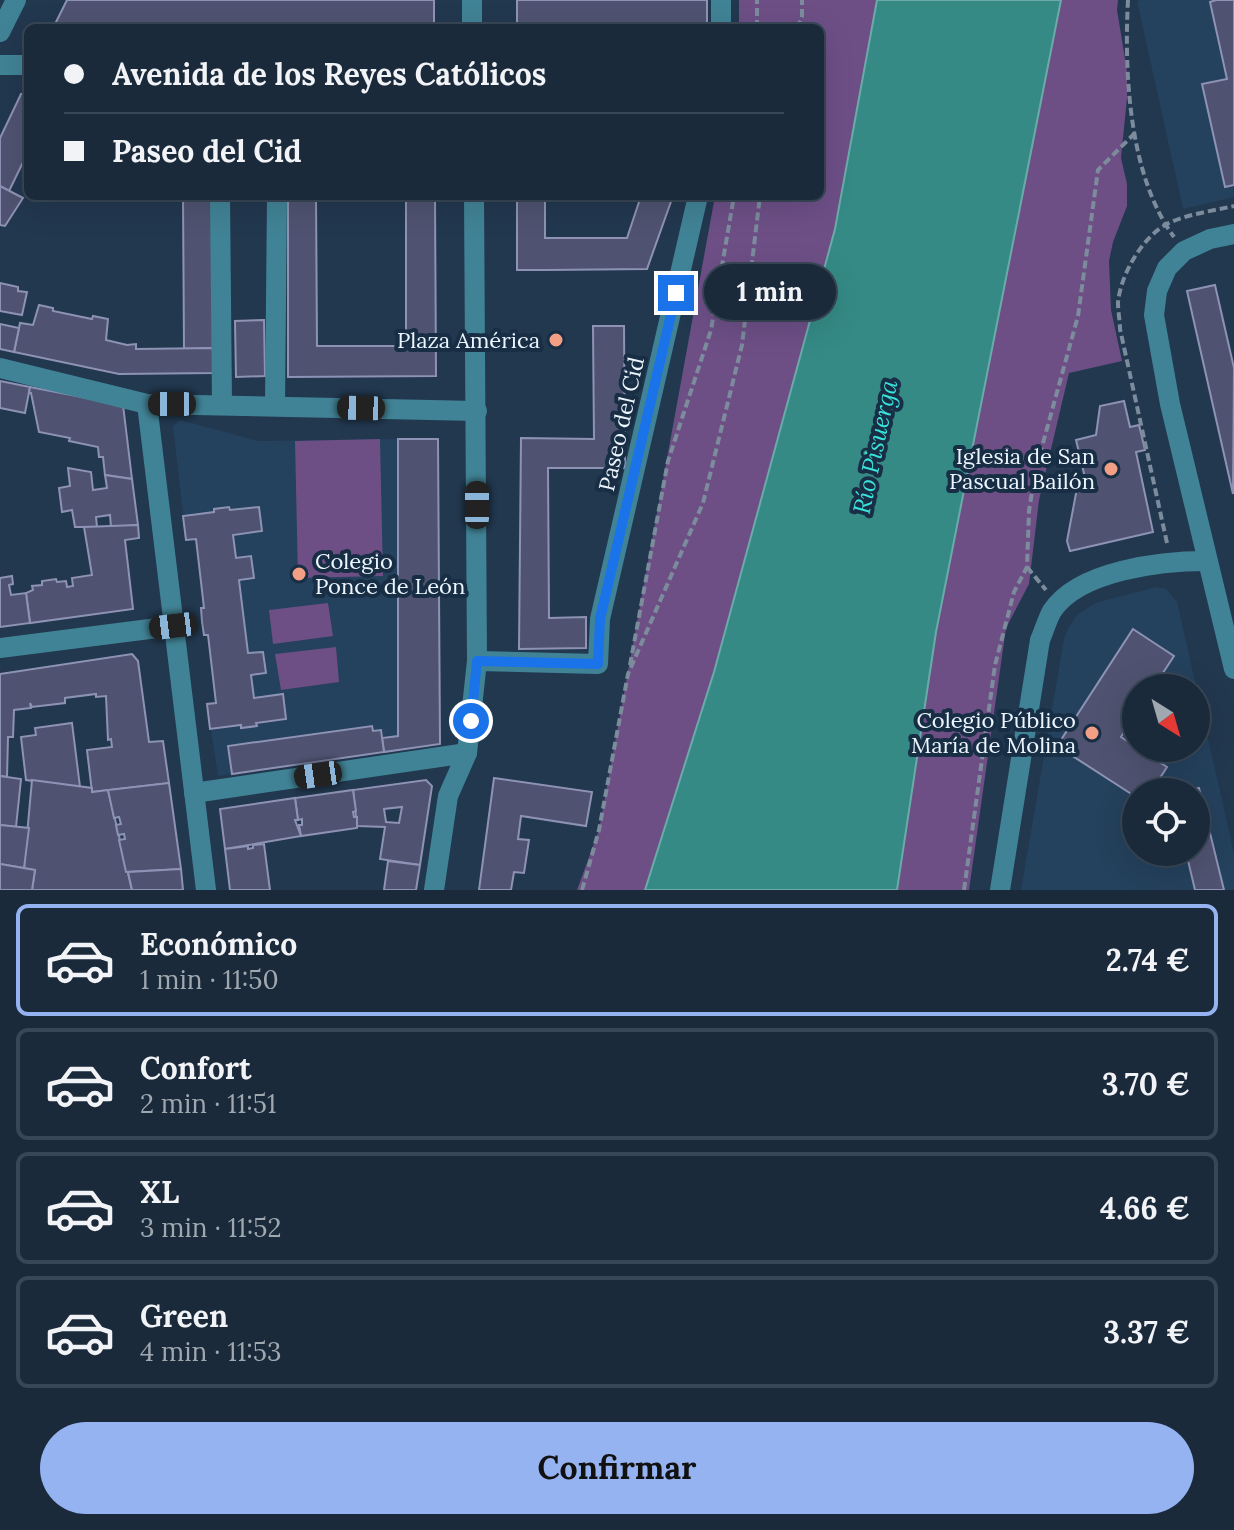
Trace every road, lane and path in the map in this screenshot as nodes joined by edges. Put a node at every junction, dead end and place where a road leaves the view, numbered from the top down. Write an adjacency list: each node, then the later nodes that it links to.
1 (16, 0): 11 (street)
2 (472, 0): 7 (street)
3 (721, 0): 8 (street)
4 (757, 0): 9 (path)
5 (802, 0): 10 (path)
6 (1128, 0): 14 (path)
7 (472, 24)
8 (721, 24)
9 (757, 24)
10 (799, 24)
11 (0, 32)
12 (0, 65): 13 (street)
13 (24, 65)
14 (1135, 133): 22 (path); 29 (path)
15 (220, 200): 25 (street)
16 (277, 200): 26 (street)
17 (474, 200): 27 (street)
18 (697, 200): 35 (street, Paseo del Cid)
19 (733, 200): 37 (path)
20 (760, 200): 37 (path)
21 (1234, 234): 22 (street)
22 (1184, 251): 28 (street)
23 (0, 368): 24 (street)
24 (147, 404): 25 (street); 33 (street)
25 (222, 404): 26 (street)
26 (275, 406): 27 (street)
27 (477, 411): 35 (street)
28 (1207, 561): 31 (street); 44 (street)
29 (1027, 567): 30 (path); 43 (path)
30 (1043, 586)
31 (1226, 600): 32 (street)
32 (1229, 625): 36 (street)
33 (173, 626): 34 (street); 39 (street)
34 (0, 648)
35 (477, 661): 38 (street)
36 (1234, 669)
37 (628, 674): 42 (path)
38 (467, 753): 39 (street); 41 (street)
39 (194, 793): 40 (street)
40 (206, 890)
41 (434, 890)
42 (582, 890)
43 (964, 890)
44 (1000, 890)

